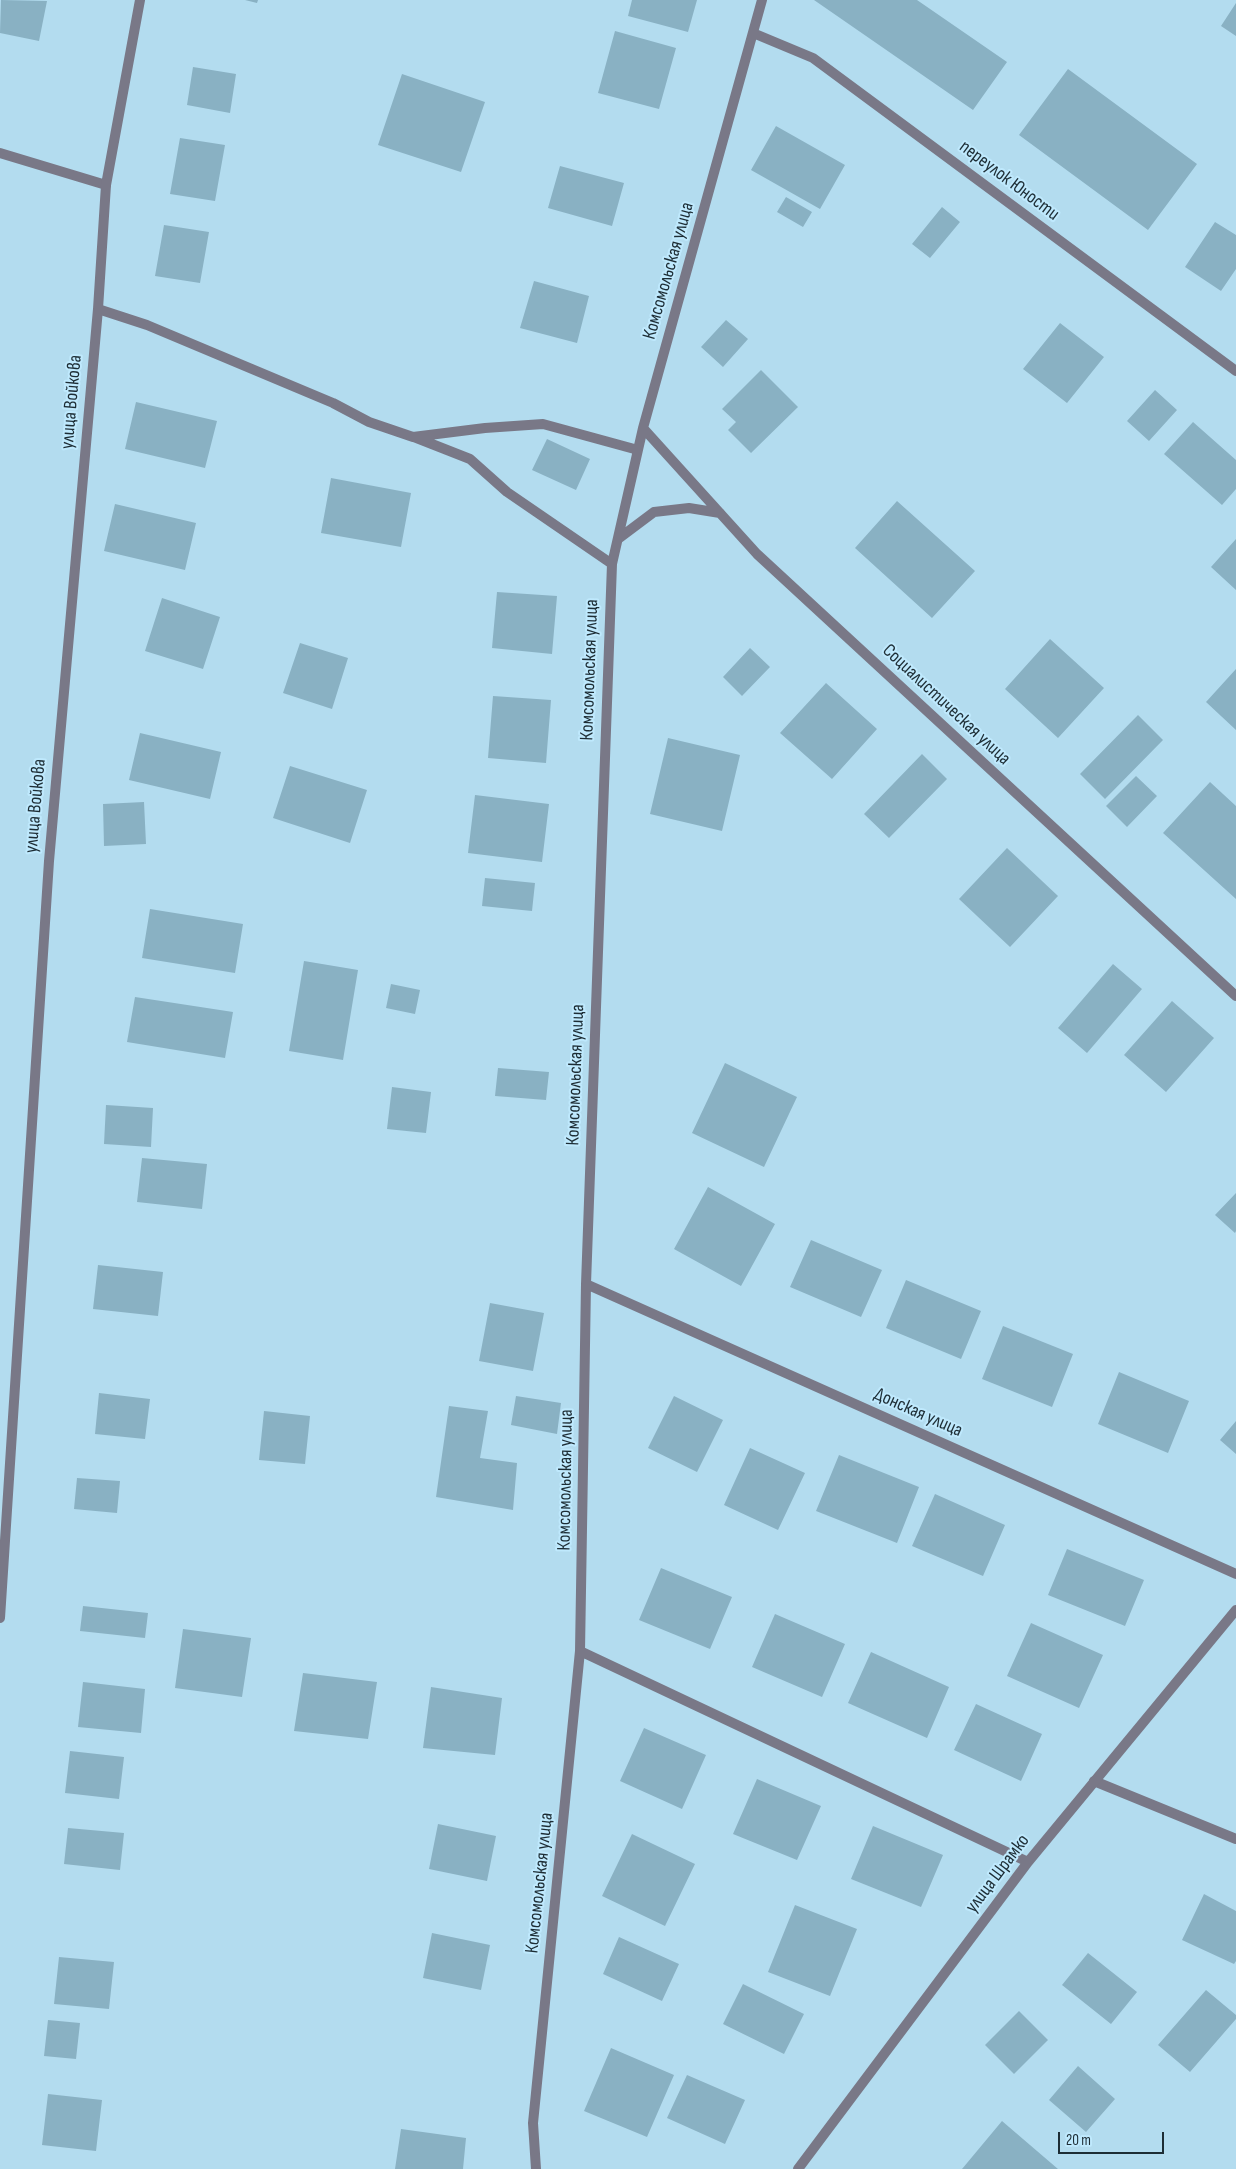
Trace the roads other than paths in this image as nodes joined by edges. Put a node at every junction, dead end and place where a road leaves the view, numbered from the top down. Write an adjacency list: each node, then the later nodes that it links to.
1 (140, 0): 5 (street, улица Войкова)
2 (762, 0): 3 (street, Комсомольская улица)
3 (753, 33): 7 (street, переулок Юности); 8 (street, Комсомольская улица)
4 (0, 153): 5 (street)
5 (106, 184): 6 (street, улица Войкова)
6 (98, 309): 9 (street); 18 (street, улица Войкова)
7 (1236, 371)
8 (643, 428): 10 (street, Комсомольская улица); 11 (street, Социалистическая улица)
9 (413, 437): 10 (street); 13 (street)
10 (638, 450): 12 (street, Комсомольская улица)
11 (720, 513): 12 (street); 14 (street, Социалистическая улица)
12 (618, 539): 13 (street, Комсомольская улица)
13 (612, 564): 15 (street, Комсомольская улица)
14 (1236, 996)
15 (586, 1284): 16 (street, Донская улица); 19 (street, Комсомольская улица)
16 (1236, 1574)
17 (1235, 1612): 20 (street, улица Шрамко)
18 (0, 1618)
19 (580, 1651): 22 (street); 23 (street, Комсомольская улица)
20 (1094, 1781): 21 (street); 22 (street, улица Шрамко)
21 (1236, 1839)
22 (1028, 1862): 24 (street, улица Шрамко)
23 (536, 2169)
24 (798, 2169)

